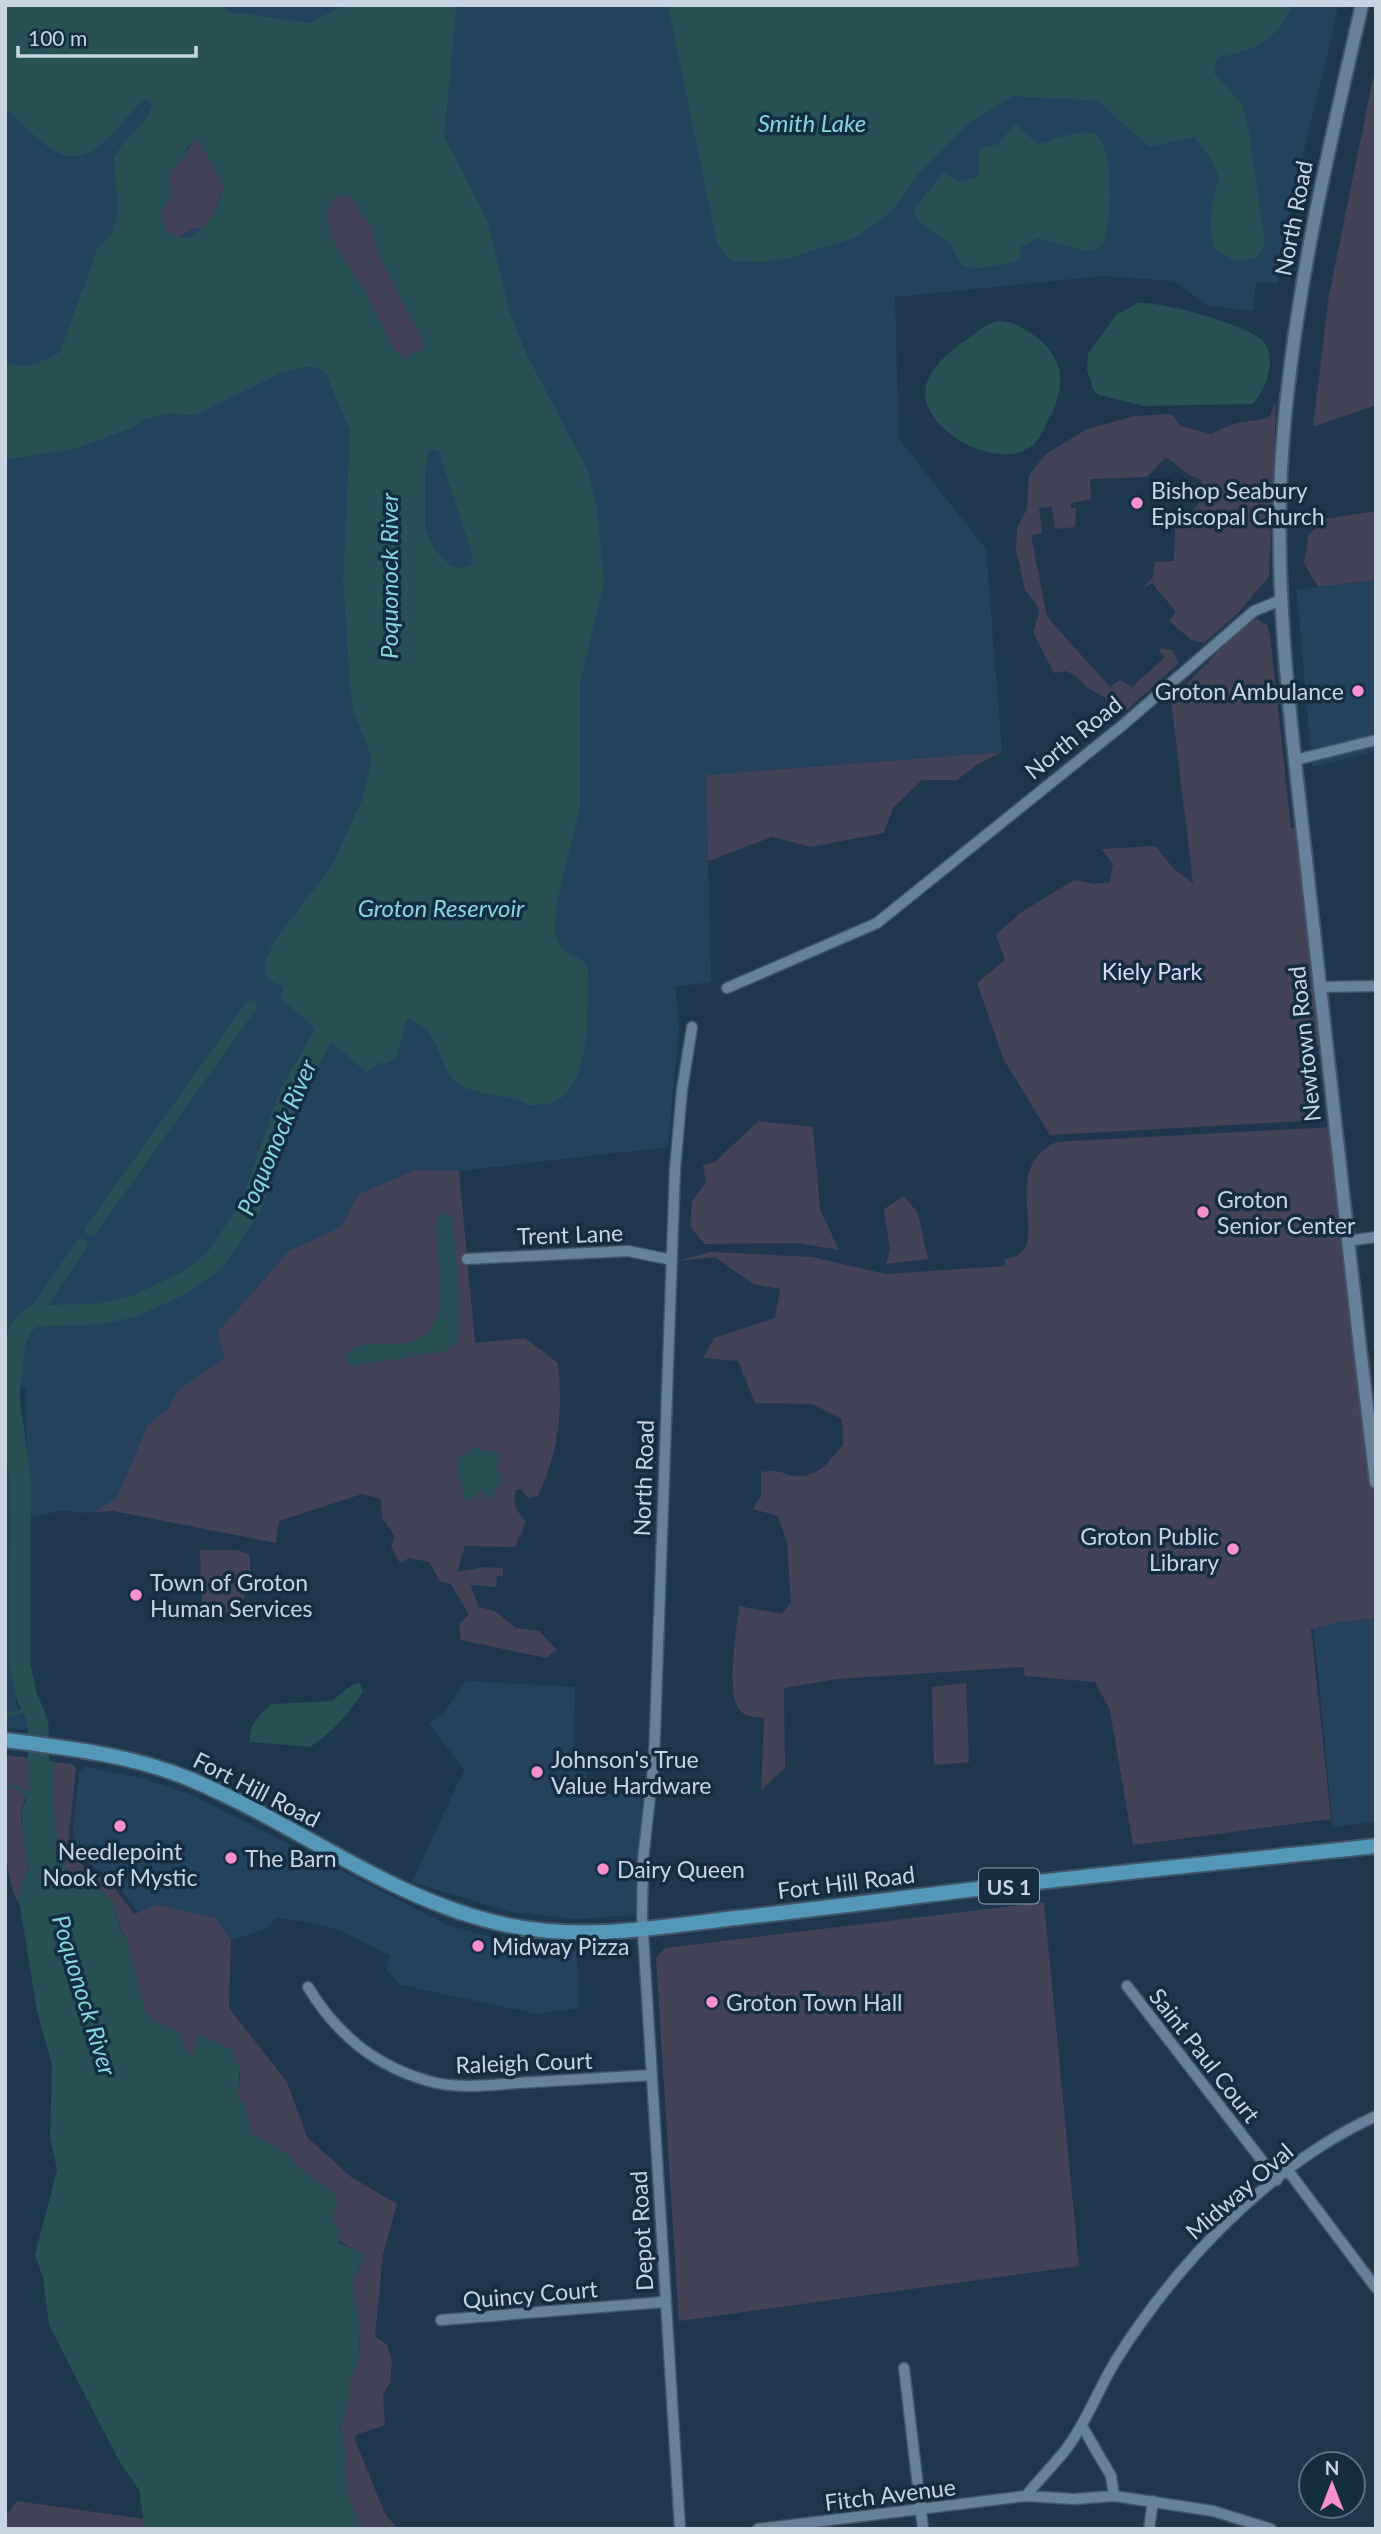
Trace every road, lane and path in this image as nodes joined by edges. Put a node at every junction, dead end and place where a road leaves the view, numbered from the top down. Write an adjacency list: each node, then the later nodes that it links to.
1 (1362, 5): 2 (main road, North Road)
2 (1281, 600): 4 (main road, Newtown Road); 7 (street, North Road)
3 (1376, 740): 4 (street)
4 (1295, 761): 6 (main road, Newtown Road)
5 (1376, 986): 6 (street)
6 (1319, 987): 10 (main road, Newtown Road)
7 (727, 988)
8 (692, 1027): 12 (street, North Road)
9 (1376, 1237): 10 (street)
10 (1347, 1241): 13 (main road, Newtown Road)
11 (467, 1259): 12 (street, Trent Lane)
12 (672, 1260): 16 (street, North Road)
13 (1376, 1482)
14 (5, 1740): 16 (main road, Fort Hill Road / US 1)
15 (1376, 1846): 16 (main road, Fort Hill Road / US 1)
16 (643, 1931): 19 (street, Depot Road)
17 (1127, 1986): 22 (street, Saint Paul Court)
18 (308, 1987): 19 (street, Raleigh Court)
19 (652, 2075): 24 (street, Depot Road)
20 (1376, 2116): 21 (street, Midway Oval)
21 (1289, 2172): 22 (street, Midway Oval); 23 (street)
22 (1278, 2180): 27 (street, Midway Oval)
23 (1376, 2288)
24 (664, 2302): 25 (street, Quincy Court); 32 (street, Depot Road)
25 (441, 2320)
26 (904, 2368): 31 (street)
27 (1082, 2426): 28 (street); 29 (street, Midway Oval)
28 (1114, 2496): 29 (street); 30 (street)
29 (1026, 2497): 31 (street, Fitch Avenue)
30 (1153, 2501): 35 (street); 36 (street)
31 (921, 2511): 33 (street, Fitch Avenue); 34 (street)
32 (680, 2529)
33 (758, 2529)
34 (923, 2529)
35 (1149, 2529)
36 (1271, 2529)

